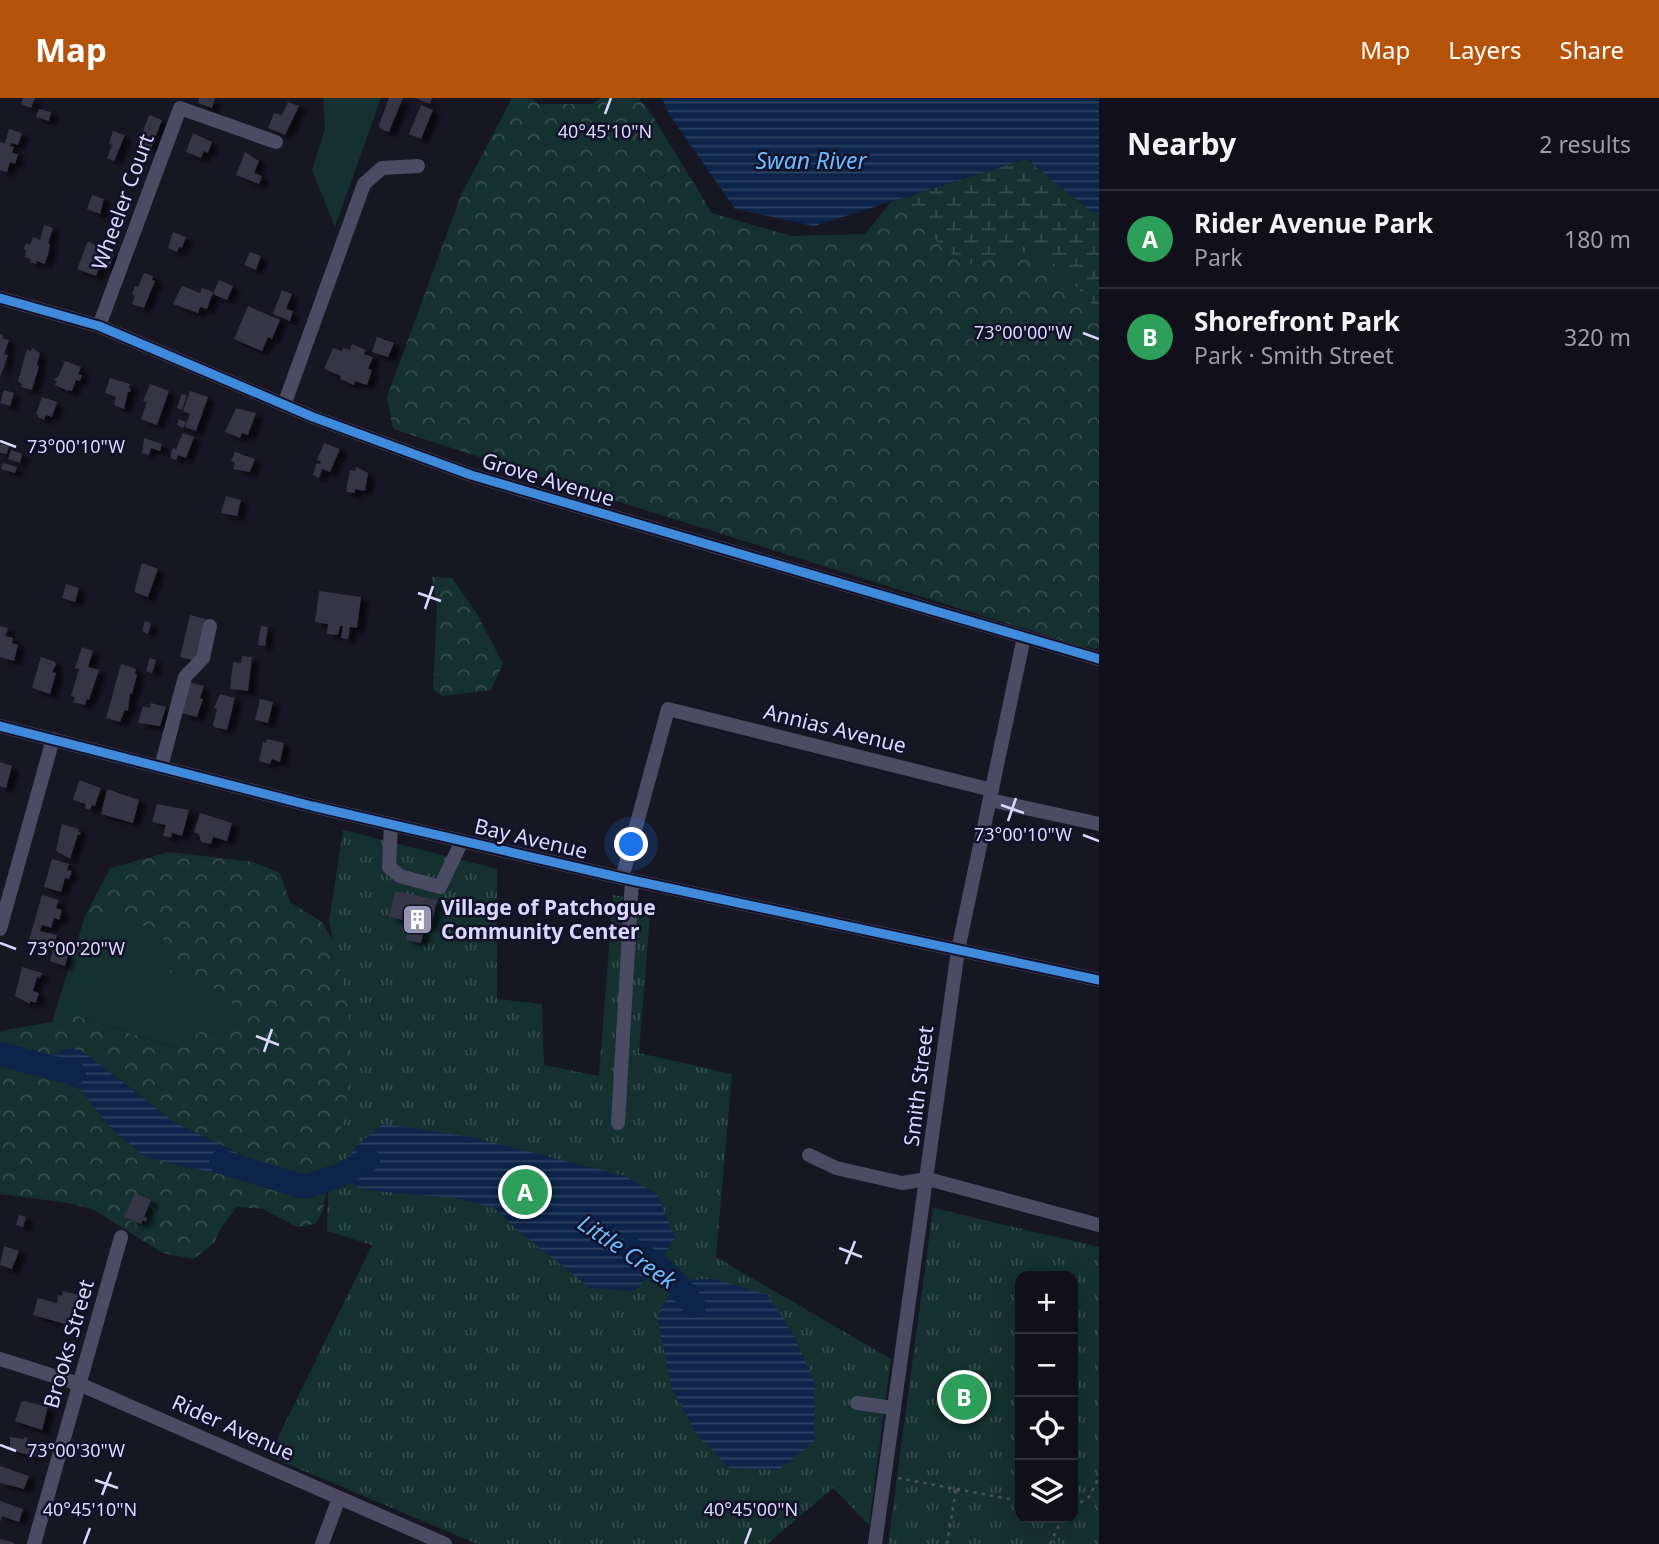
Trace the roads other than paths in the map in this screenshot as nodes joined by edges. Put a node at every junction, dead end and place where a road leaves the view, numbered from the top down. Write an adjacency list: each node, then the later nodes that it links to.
1 (276, 142): 4 (street, Wheeler Court)
2 (418, 166): 5 (street)
3 (0, 298): 4 (street, Grove Avenue)
4 (99, 326): 5 (street, Grove Avenue)
5 (284, 405): 7 (street, Grove Avenue)
6 (210, 626): 11 (street)
7 (1024, 637): 8 (street, Grove Avenue); 12 (street, Smith Street)
8 (1099, 659)
9 (0, 726): 10 (street, Bay Avenue)
10 (53, 739): 11 (street, Bay Avenue); 17 (street)
11 (161, 767): 13 (street, Bay Avenue)
12 (991, 795): 14 (street, Annias Avenue); 16 (street, Annias Avenue); 18 (street, Smith Street)
13 (391, 824): 15 (street, Bay Avenue); 15 (street)
14 (1099, 824)
15 (462, 841): 16 (street, Bay Avenue)
16 (627, 879): 18 (street, Bay Avenue); 20 (street)
17 (0, 929)
18 (958, 950): 19 (street, Bay Avenue); 22 (street, Smith Street)
19 (1099, 980)
20 (618, 1124)
21 (808, 1155): 22 (street)
22 (928, 1179): 23 (street); 28 (street, Smith Street)
23 (1099, 1225)
24 (121, 1237): 26 (street, Brooks Street)
25 (0, 1359): 26 (street, Rider Avenue)
26 (79, 1384): 29 (street, Rider Avenue); 30 (street, Brooks Street)
27 (857, 1403): 28 (street)
28 (894, 1408): 33 (street, Smith Street)
29 (338, 1497): 31 (street); 32 (street, Rider Avenue)
30 (34, 1544)
31 (322, 1544)
32 (445, 1544)
33 (875, 1544)

